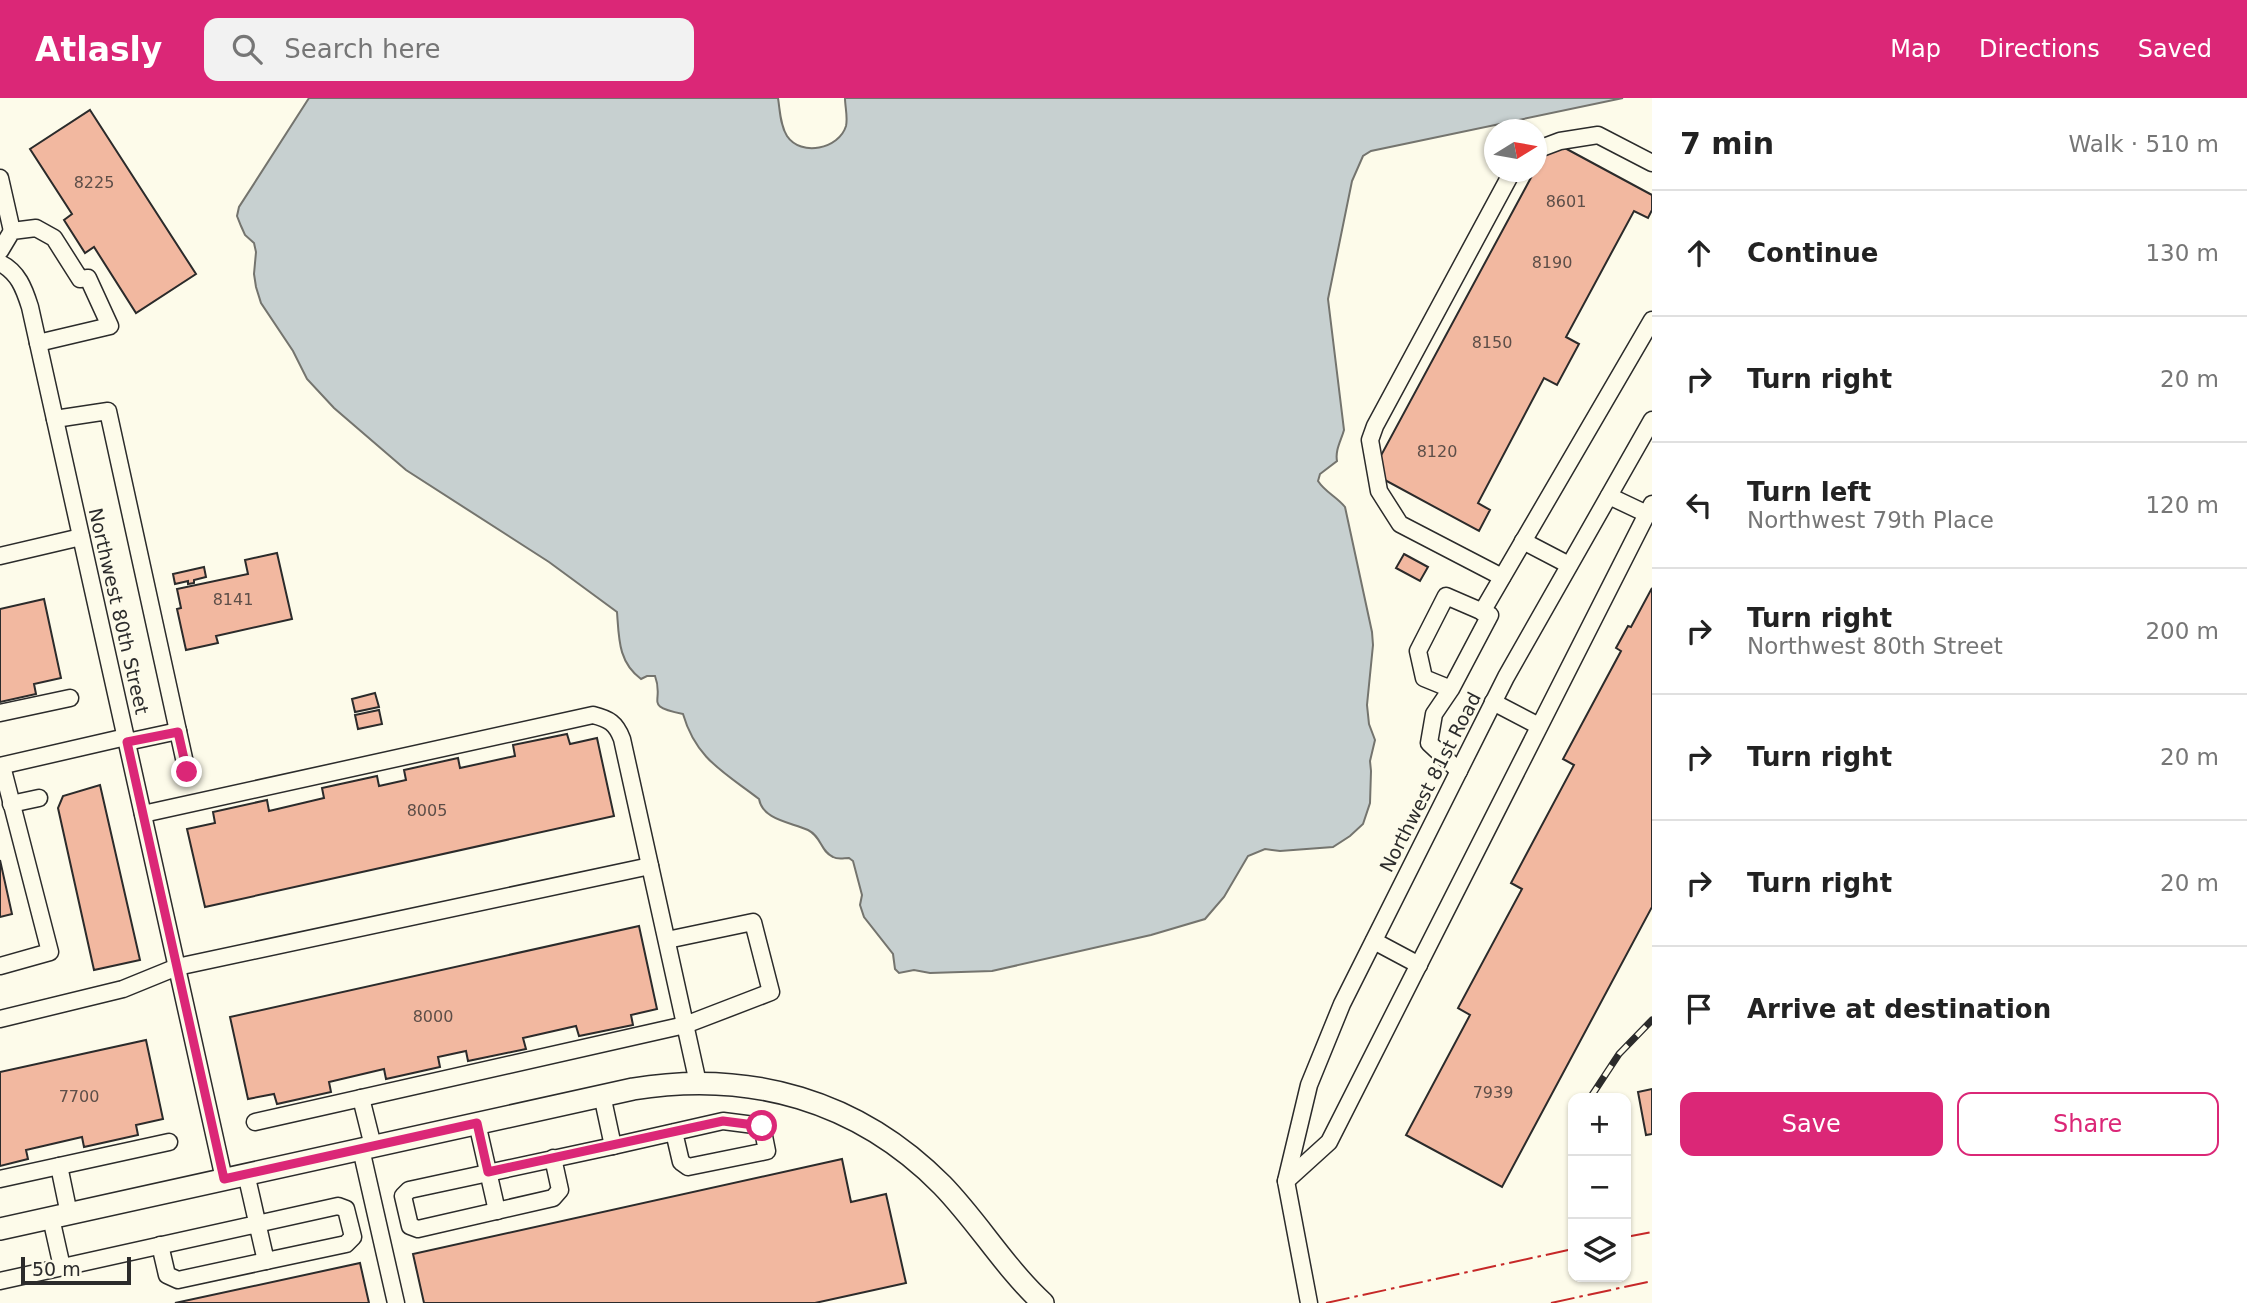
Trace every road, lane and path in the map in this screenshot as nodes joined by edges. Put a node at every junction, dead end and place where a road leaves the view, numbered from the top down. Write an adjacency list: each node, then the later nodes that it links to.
1 (1547, 146): 2 (street)
2 (1652, 163)
3 (0, 177): 5 (street)
4 (1507, 182): 17 (street)
5 (12, 231): 6 (street); 8 (street)
6 (1, 259): 8 (street, Northwest 80th Street)
7 (1652, 320): 14 (street)
8 (38, 343): 9 (street, Northwest 80th Street)
9 (55, 419): 13 (street, Northwest 80th Street); 24 (street)
10 (1652, 420): 11 (street, Northwest 81st Road)
11 (1609, 496): 12 (street); 16 (street, Northwest 81st Road)
12 (1649, 509): 23 (street)
13 (81, 537): 15 (street); 25 (street, Northwest 80th Street)
14 (1523, 541): 16 (street); 17 (street)
15 (0, 556)
16 (1569, 565): 21 (street, Northwest 81st Road)
17 (1502, 577): 18 (street)
18 (1482, 612): 19 (street); 19 (street)
19 (1451, 689): 27 (street)
20 (70, 698): 22 (street)
21 (1493, 702): 23 (street); 27 (street, Northwest 81st Road)
22 (0, 713)
23 (1539, 726): 35 (street)
24 (178, 732): 25 (street); 28 (street)
25 (126, 740): 26 (street); 31 (street, Northwest 80th Street)
26 (1, 766): 30 (street)
27 (1459, 771): 34 (street, Northwest 81st Road)
28 (187, 772)
29 (38, 798): 30 (street)
30 (11, 804): 36 (street)
31 (143, 814): 32 (street); 37 (street, Northwest 80th Street)
32 (650, 866): 33 (street); 37 (street)
33 (667, 940): 39 (street); 39 (street)
34 (1374, 941): 35 (street); 55 (street, Northwest 81st Road)
35 (1419, 965): 55 (street)
36 (0, 966)
37 (177, 967): 38 (street); 54 (street, Northwest 80th Street)
38 (0, 1019)
39 (685, 1025): 40 (street); 42 (street)
40 (698, 1083): 41 (main road); 65 (main road)
41 (602, 1095): 44 (main road); 47 (street)
42 (361, 1098): 43 (street); 48 (street)
43 (255, 1122)
44 (477, 1123): 48 (main road); 51 (street)
45 (674, 1132): 45 (street); 47 (street)
46 (169, 1142): 50 (street)
47 (613, 1146): 49 (street)
48 (367, 1148): 52 (main road); 64 (street)
49 (553, 1158): 51 (street); 56 (street)
50 (58, 1166): 53 (street); 57 (street)
51 (488, 1172): 56 (street); 56 (street)
52 (246, 1174): 54 (main road); 58 (street)
53 (0, 1179)
54 (224, 1179): 57 (main road)
55 (1286, 1181): 66 (street)
56 (498, 1211)
57 (60, 1216): 59 (main road); 62 (street)
58 (257, 1223): 60 (street); 61 (street); 61 (street)
59 (0, 1229)
60 (160, 1245): 61 (street); 62 (street)
61 (266, 1261)
62 (62, 1267): 63 (street)
63 (0, 1281)
64 (396, 1303)
65 (1044, 1303)
66 (1309, 1303)

